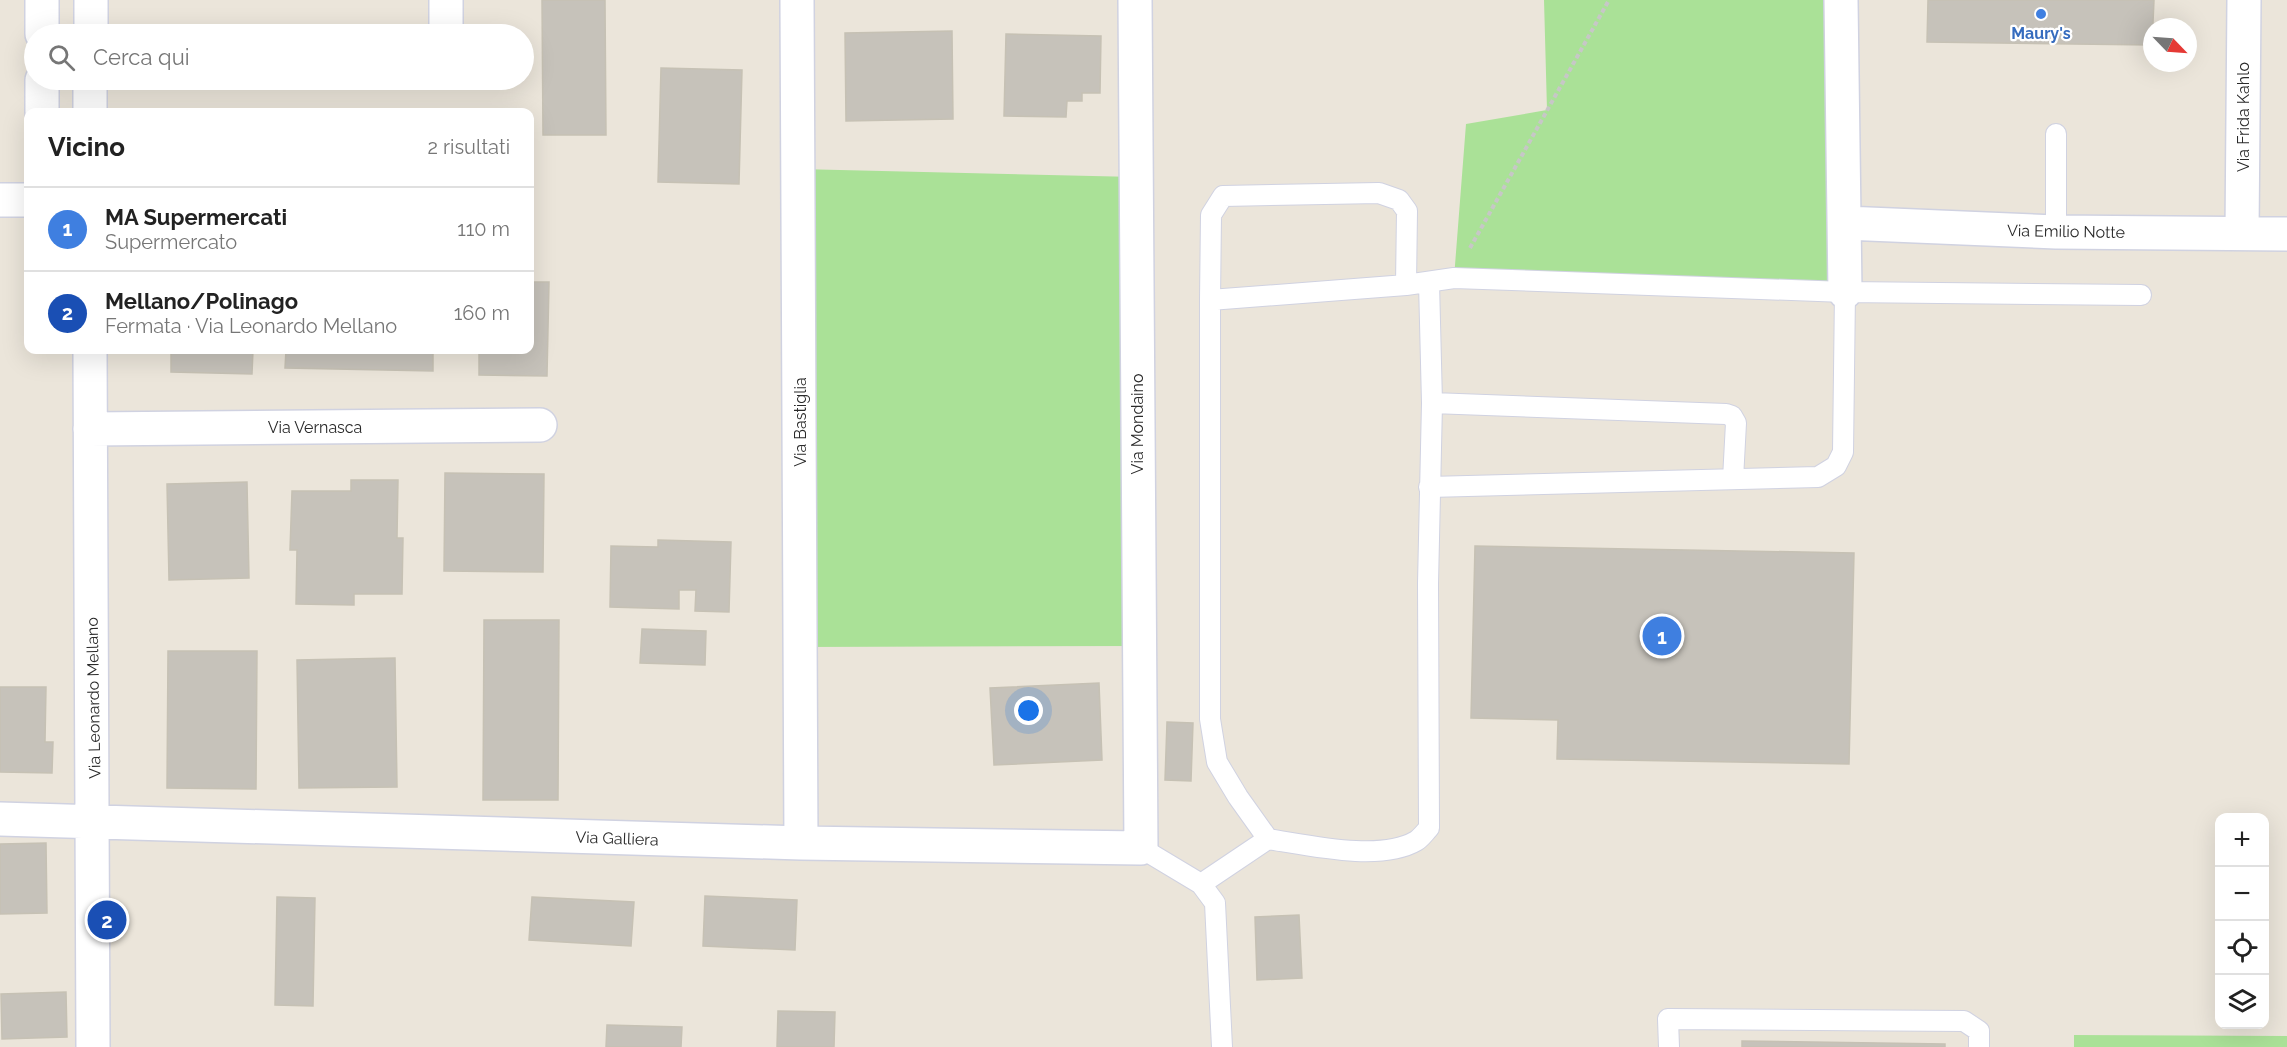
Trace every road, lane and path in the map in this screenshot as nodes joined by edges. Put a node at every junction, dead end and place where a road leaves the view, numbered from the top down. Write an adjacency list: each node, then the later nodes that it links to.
1 (42, 0): 9 (street)
2 (91, 0): 10 (street)
3 (446, 0): 11 (street)
4 (797, 0): 38 (street, Via Bastiglia)
5 (1135, 0): 39 (street, Via Mondaino)
6 (1609, 0): 23 (path)
7 (1840, 0): 19 (street)
8 (2244, 0): 21 (street, Via Frida Kahlo)
9 (42, 24)
10 (91, 24)
11 (446, 24)
12 (42, 90): 14 (street)
13 (90, 90): 15 (street)
14 (42, 108)
15 (90, 108)
16 (2056, 134): 20 (lane)
17 (0, 200): 18 (street)
18 (24, 200)
19 (1845, 223): 20 (street, Via Emilio Notte); 26 (street)
20 (2056, 232): 21 (street, Via Emilio Notte)
21 (2242, 233): 22 (street, Via Emilio Notte)
22 (2287, 234)
23 (1454, 278): 24 (lane); 26 (lane)
24 (1429, 282): 25 (lane); 30 (lane)
25 (1406, 285): 28 (lane); 28 (lane)
26 (1845, 292): 27 (lane); 33 (lane)
27 (2141, 295)
28 (1210, 300): 37 (lane)
29 (90, 354): 32 (street, Via Leonardo Mellano)
30 (1432, 403): 33 (lane); 34 (lane)
31 (540, 425): 32 (street, Via Vernasca)
32 (90, 429): 36 (street, Via Leonardo Mellano)
33 (1733, 479): 34 (lane)
34 (1429, 487): 37 (lane)
35 (0, 819): 36 (street, Via Galliera)
36 (94, 821): 38 (street, Via Galliera); 41 (street, Via Leonardo Mellano)
37 (1268, 840): 40 (lane)
38 (801, 843): 39 (street, Via Galliera)
39 (1141, 848): 40 (lane)
40 (1202, 884): 42 (lane)
41 (93, 1047)
42 (1222, 1047)
43 (1669, 1047): 44 (lane)
44 (1978, 1047)

